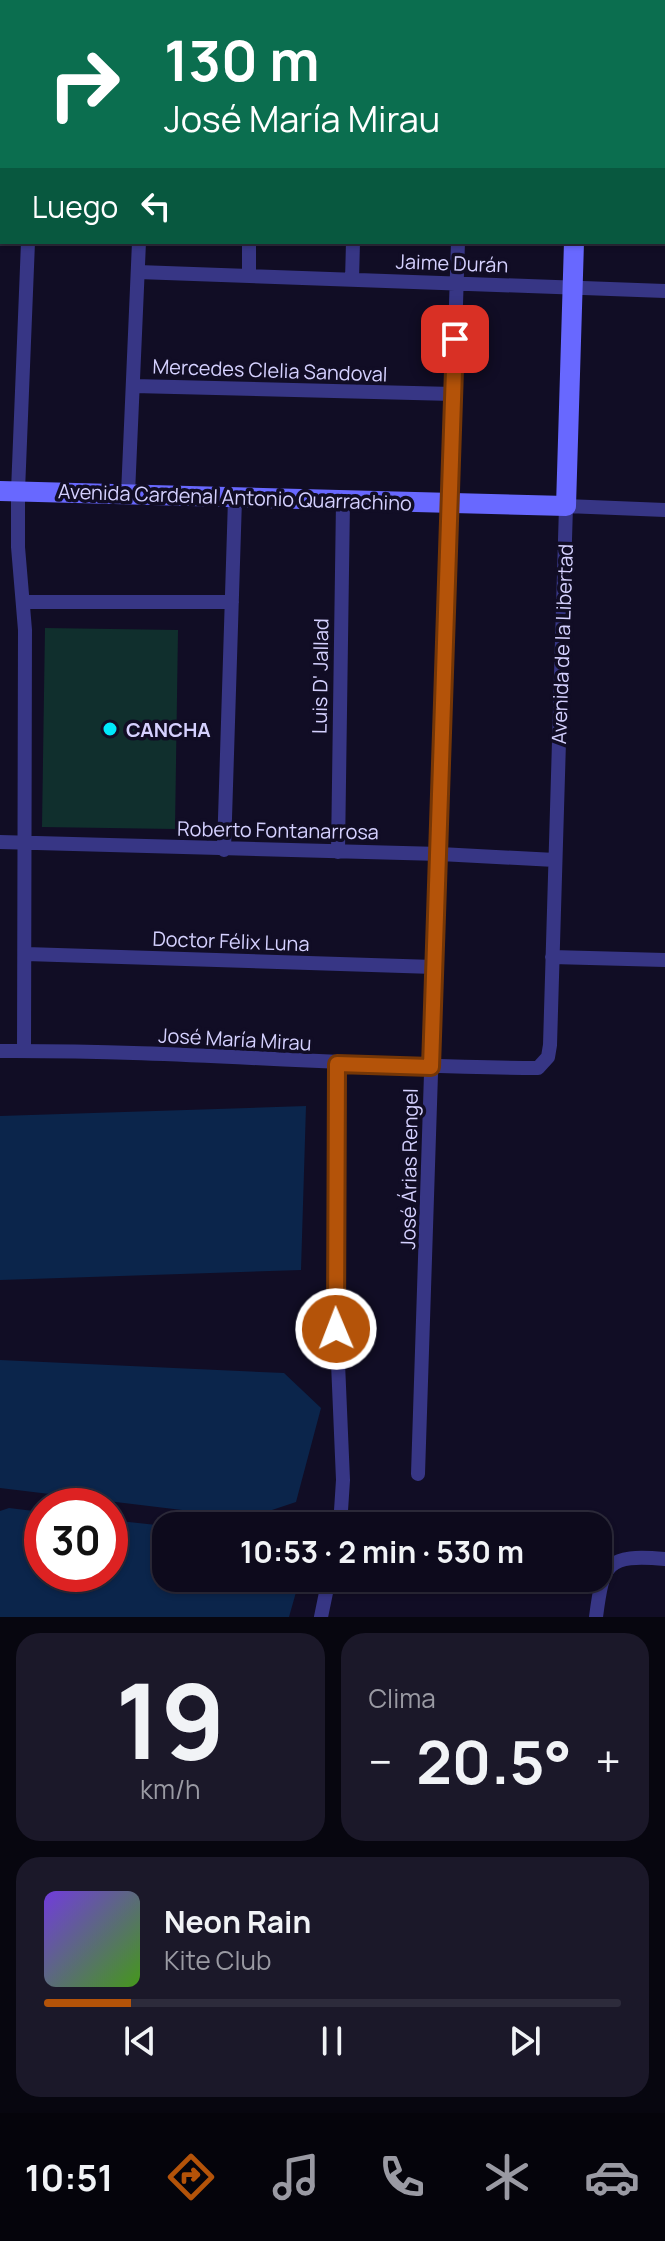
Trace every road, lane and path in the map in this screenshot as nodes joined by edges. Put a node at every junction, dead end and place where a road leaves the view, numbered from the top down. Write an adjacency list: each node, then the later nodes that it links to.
1 (28, 244): 15 (street)
2 (139, 244): 7 (street)
3 (249, 244): 8 (street)
4 (353, 244): 9 (street)
5 (458, 244): 10 (street, José Árias Rengel)
6 (574, 244): 11 (street, Avenida de la Libertad)
7 (138, 272): 8 (street, Jaime Durán); 13 (street)
8 (249, 275): 9 (street, Jaime Durán)
9 (352, 280): 10 (street, Jaime Durán)
10 (457, 283): 11 (street, Jaime Durán); 14 (street, José Árias Rengel)
11 (573, 288): 12 (street, Jaime Durán); 20 (street, Avenida de la Libertad)
12 (665, 291)
13 (134, 386): 14 (street, Mercedes Clelia Sandoval); 16 (street)
14 (453, 394): 19 (street, José Árias Rengel)
15 (9, 491): 16 (street, Avenida Cardenal Antonio Quarrachino); 22 (street)
16 (128, 494): 17 (street, Avenida Cardenal Antonio Quarrachino)
17 (235, 499): 18 (street, Avenida Cardenal Antonio Quarrachino); 23 (street)
18 (343, 501): 19 (street, Avenida Cardenal Antonio Quarrachino); 27 (street, Luis D' Jallad)
19 (450, 503): 20 (street, Avenida Cardenal Antonio Quarrachino); 28 (street, José Árias Rengel)
20 (566, 506): 21 (street); 29 (street, Avenida de la Libertad)
21 (665, 510)
22 (25, 602): 23 (street); 25 (street)
23 (232, 602): 26 (street)
24 (0, 842): 25 (street, Roberto Fontanarrosa)
25 (25, 843): 26 (street, Roberto Fontanarrosa); 30 (street)
26 (224, 850): 27 (street, Roberto Fontanarrosa)
27 (338, 852): 28 (street, Roberto Fontanarrosa)
28 (440, 854): 29 (street, Roberto Fontanarrosa); 33 (street, José Árias Rengel)
29 (555, 860): 31 (street, Avenida de la Libertad)
30 (26, 954): 33 (street, Doctor Félix Luna); 36 (street)
31 (552, 957): 32 (street); 34 (street, Avenida de la Libertad)
32 (665, 960)
33 (434, 967): 38 (street, José Árias Rengel)
34 (550, 1045): 38 (street, José María Mirau)
35 (0, 1051): 36 (street, José María Mirau)
36 (24, 1051): 37 (street, José María Mirau)
37 (337, 1064): 38 (street, José María Mirau); 40 (street)
38 (431, 1067): 39 (street, José Árias Rengel)
39 (418, 1474)
40 (341, 1512)
41 (665, 1559): 44 (street)
42 (326, 1592): 43 (street)
43 (321, 1617)
44 (596, 1617)

